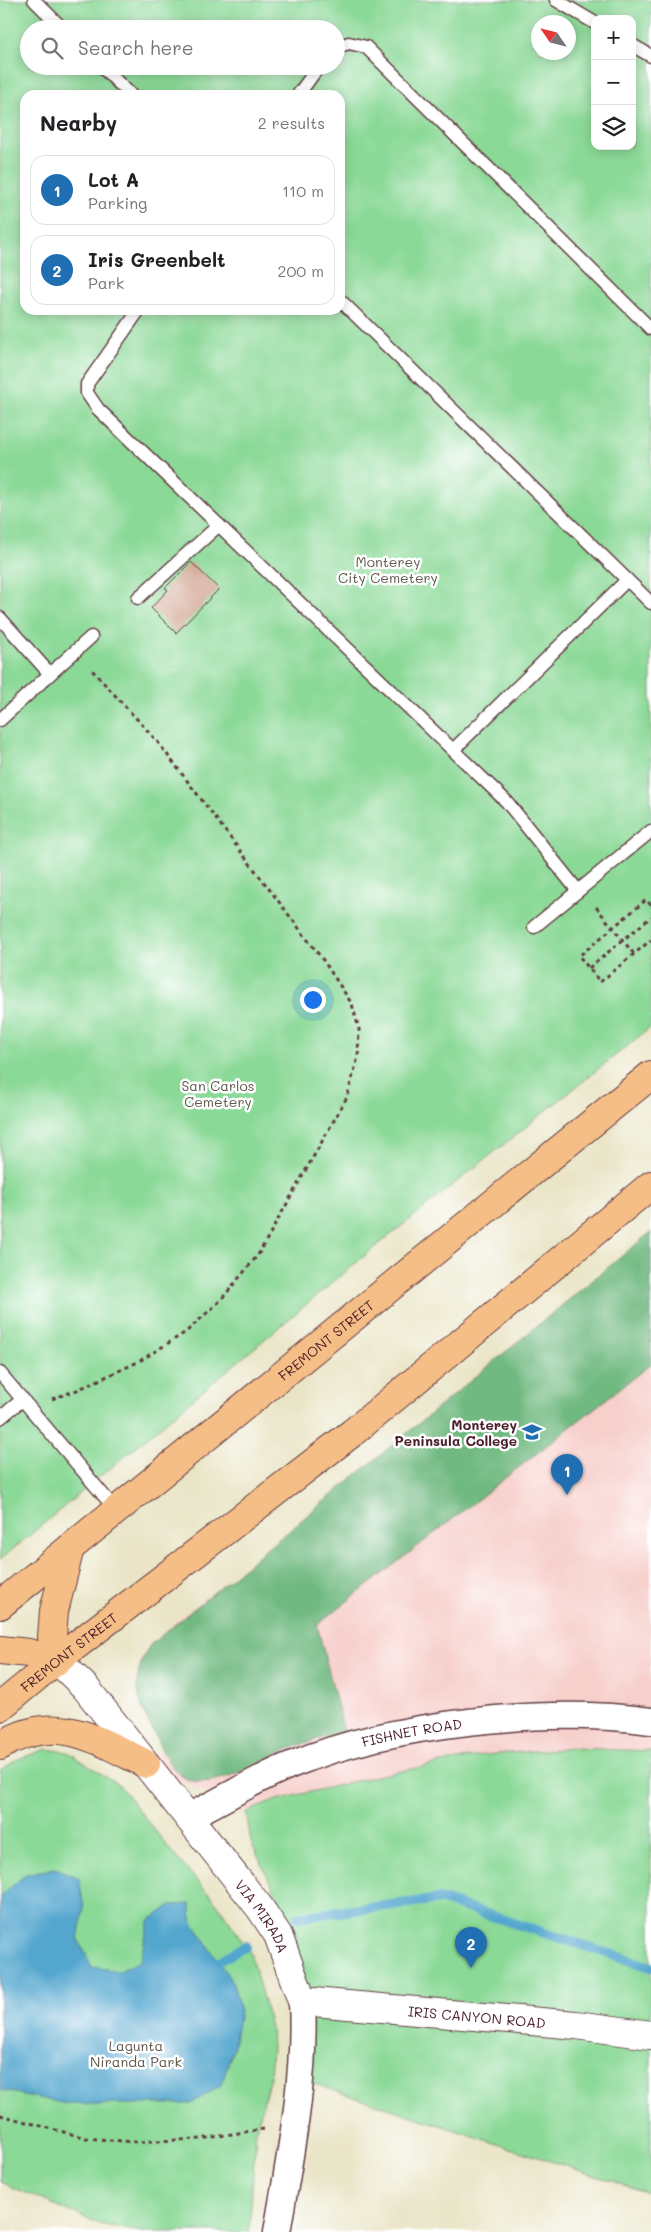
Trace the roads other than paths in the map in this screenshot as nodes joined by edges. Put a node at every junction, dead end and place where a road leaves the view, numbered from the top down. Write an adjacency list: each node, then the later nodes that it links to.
1 (34, 0): 3 (lane)
2 (556, 0): 4 (lane)
3 (54, 20)
4 (591, 21)
5 (345, 44): 14 (lane)
6 (636, 47): 7 (lane)
7 (651, 56)
8 (110, 75): 10 (lane)
9 (312, 75): 11 (lane)
10 (126, 90)
11 (302, 90)
12 (345, 305): 16 (lane)
13 (135, 315): 15 (lane)
14 (651, 329)
15 (219, 525): 17 (lane); 23 (lane)
16 (627, 580): 18 (lane); 23 (lane)
17 (138, 598)
18 (651, 603)
19 (0, 618): 21 (lane)
20 (91, 637): 21 (lane)
21 (50, 674): 22 (lane)
22 (0, 720)
23 (453, 750): 25 (lane)
24 (651, 831): 25 (lane)
25 (580, 890): 26 (lane)
26 (534, 928)
27 (651, 1075): 32 (main road, FREMONT STREET)
28 (651, 1185): 36 (main road, FREMONT STREET)
29 (0, 1373): 30 (lane)
30 (26, 1403): 31 (lane); 32 (lane)
31 (0, 1418)
32 (116, 1510): 33 (main road, FREMONT STREET)
33 (70, 1548): 34 (main road, FREMONT STREET); 36 (main road)
34 (0, 1605)
35 (0, 1650): 36 (main road)
36 (57, 1660): 37 (main road, FREMONT STREET); 40 (street, VIA MIRADA)
37 (0, 1707)
38 (651, 1721): 41 (street, FISHNET ROAD)
39 (0, 1746): 40 (main road)
40 (146, 1764): 41 (street, VIA MIRADA)
41 (188, 1817): 42 (street, VIA MIRADA)
42 (302, 2001): 43 (street, IRIS CANYON ROAD); 44 (street, VIA MIRADA)
43 (651, 2036)
44 (277, 2232)

